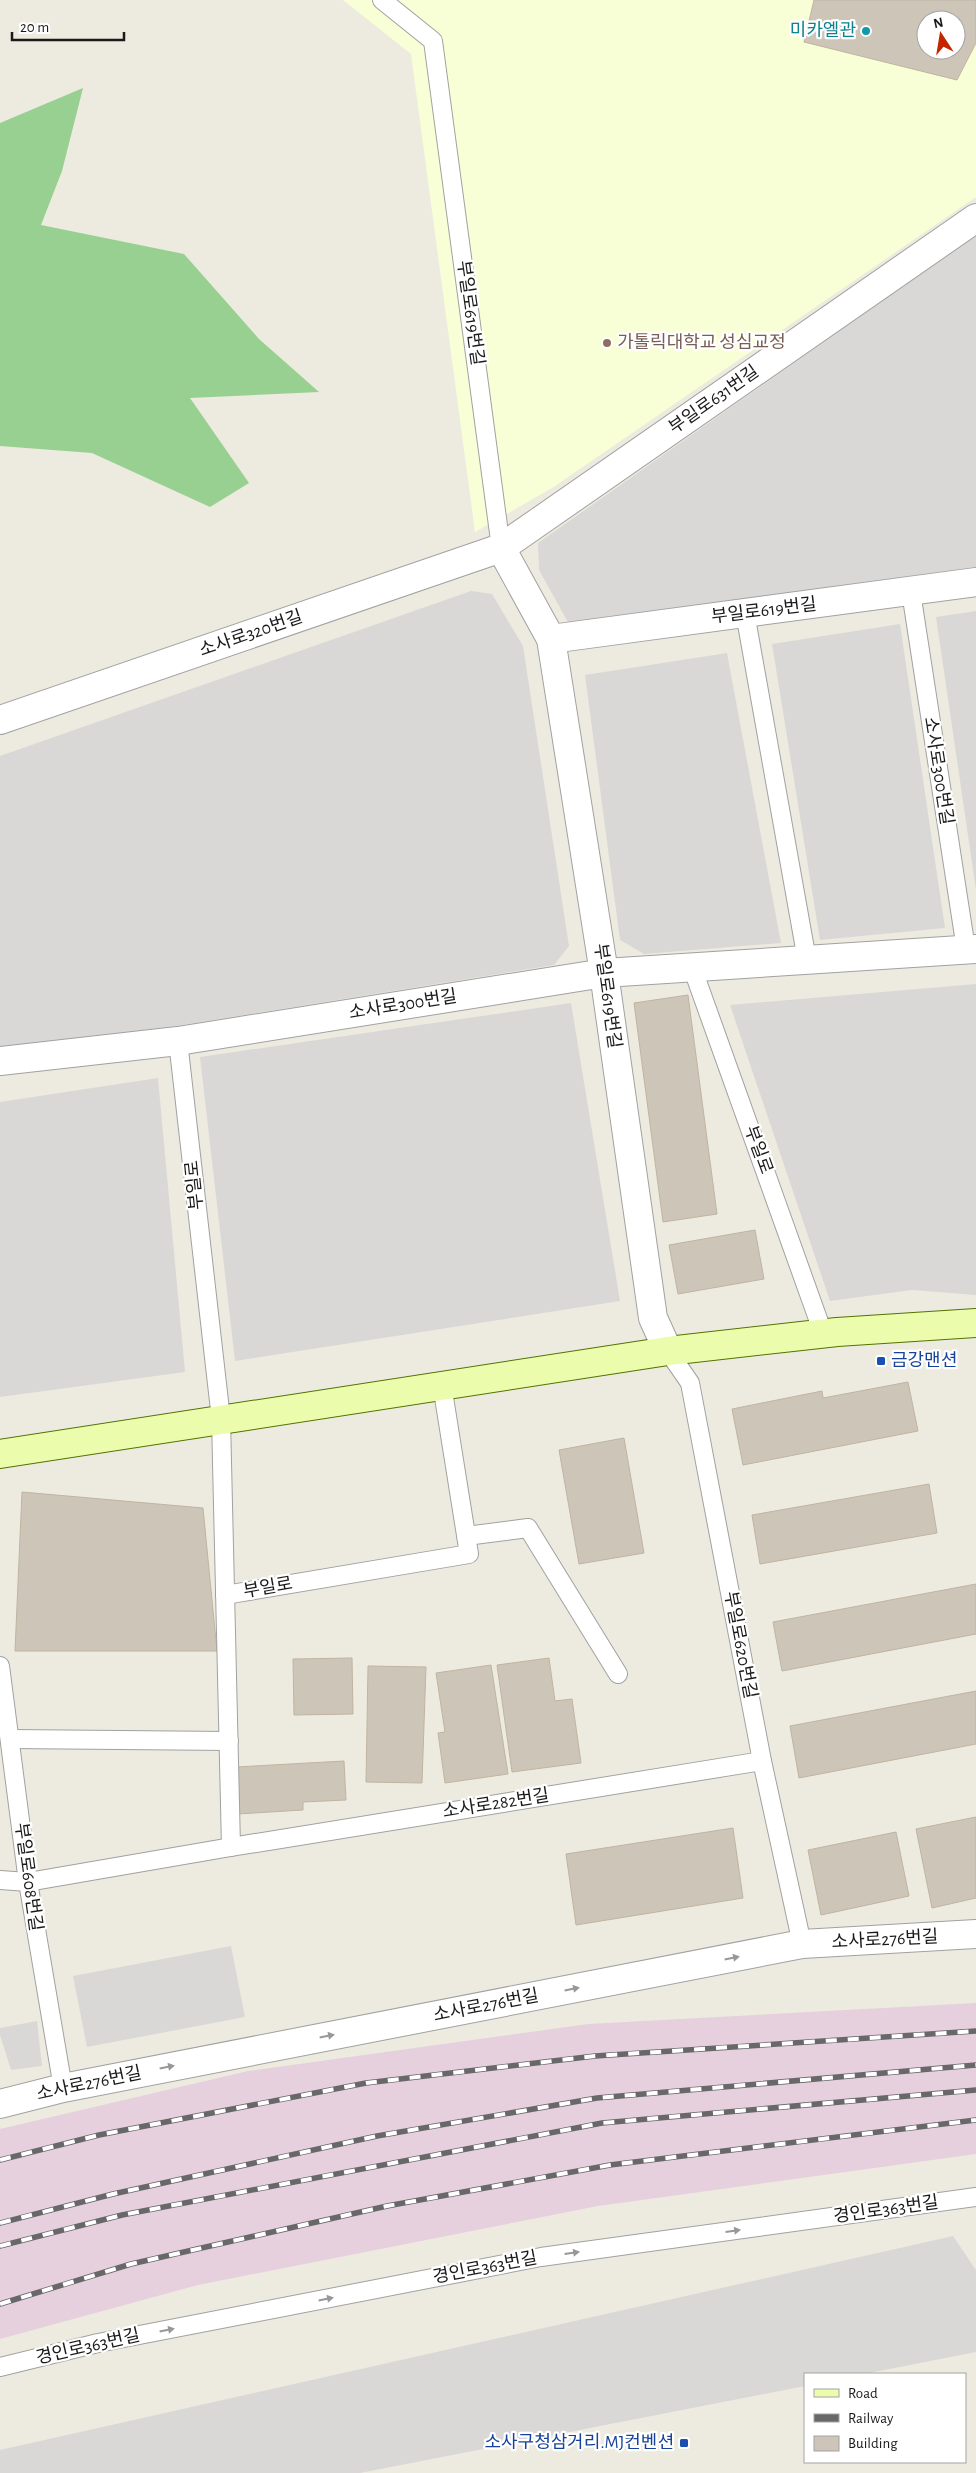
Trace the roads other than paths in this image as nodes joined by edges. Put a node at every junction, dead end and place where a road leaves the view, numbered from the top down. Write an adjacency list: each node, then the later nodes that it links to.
1 (382, 0): 3 (lane, 부일로619번길)
2 (976, 218): 3 (street, 부일로631번길)
3 (501, 548): 7 (street, 부일로619번길); 8 (street, 소사로320번길)
4 (976, 582): 5 (street, 부일로619번길)
5 (911, 592): 6 (street, 부일로619번길); 9 (lane, 소사로300번길)
6 (745, 613): 7 (street, 부일로619번길); 10 (lane)
7 (551, 638): 12 (street, 부일로619번길)
8 (0, 720)
9 (971, 949): 10 (street, 소사로300번길)
10 (808, 960): 11 (street, 소사로300번길)
11 (692, 967): 12 (street, 소사로300번길); 16 (lane, 부일로)
12 (604, 973): 13 (street, 소사로300번길); 17 (street, 부일로619번길)
13 (178, 1041): 14 (street, 소사로300번길); 19 (lane, 부일로)
14 (0, 1061)
15 (976, 1323): 16 (street)
16 (823, 1333): 17 (street)
17 (668, 1351): 18 (street); 27 (lane, 부일로620번길)
18 (442, 1385): 19 (street); 21 (lane, 부일로)
19 (221, 1419): 20 (street); 22 (lane, 부일로)
20 (0, 1454)
21 (466, 1536): 22 (lane, 부일로); 24 (lane)
22 (225, 1595): 26 (lane)
23 (0, 1666): 25 (lane, 부일로608번길)
24 (618, 1674)
25 (10, 1739): 26 (lane); 30 (lane, 부일로608번길)
26 (229, 1741): 28 (lane)
27 (762, 1762): 28 (lane, 소사로282번길); 32 (lane, 부일로620번길)
28 (231, 1847): 30 (lane, 소사로282번길)
29 (0, 1880): 30 (lane, 소사로282번길)
30 (28, 1882): 33 (lane, 부일로608번길)
31 (976, 1934): 32 (street, 소사로276번길)
32 (802, 1944): 33 (street, 소사로276번길, one-way to 32)
33 (63, 2088): 34 (street, 소사로276번길)
34 (0, 2104)
35 (976, 2197): 36 (lane, 경인로363번길, one-way to 35)
36 (0, 2368)

